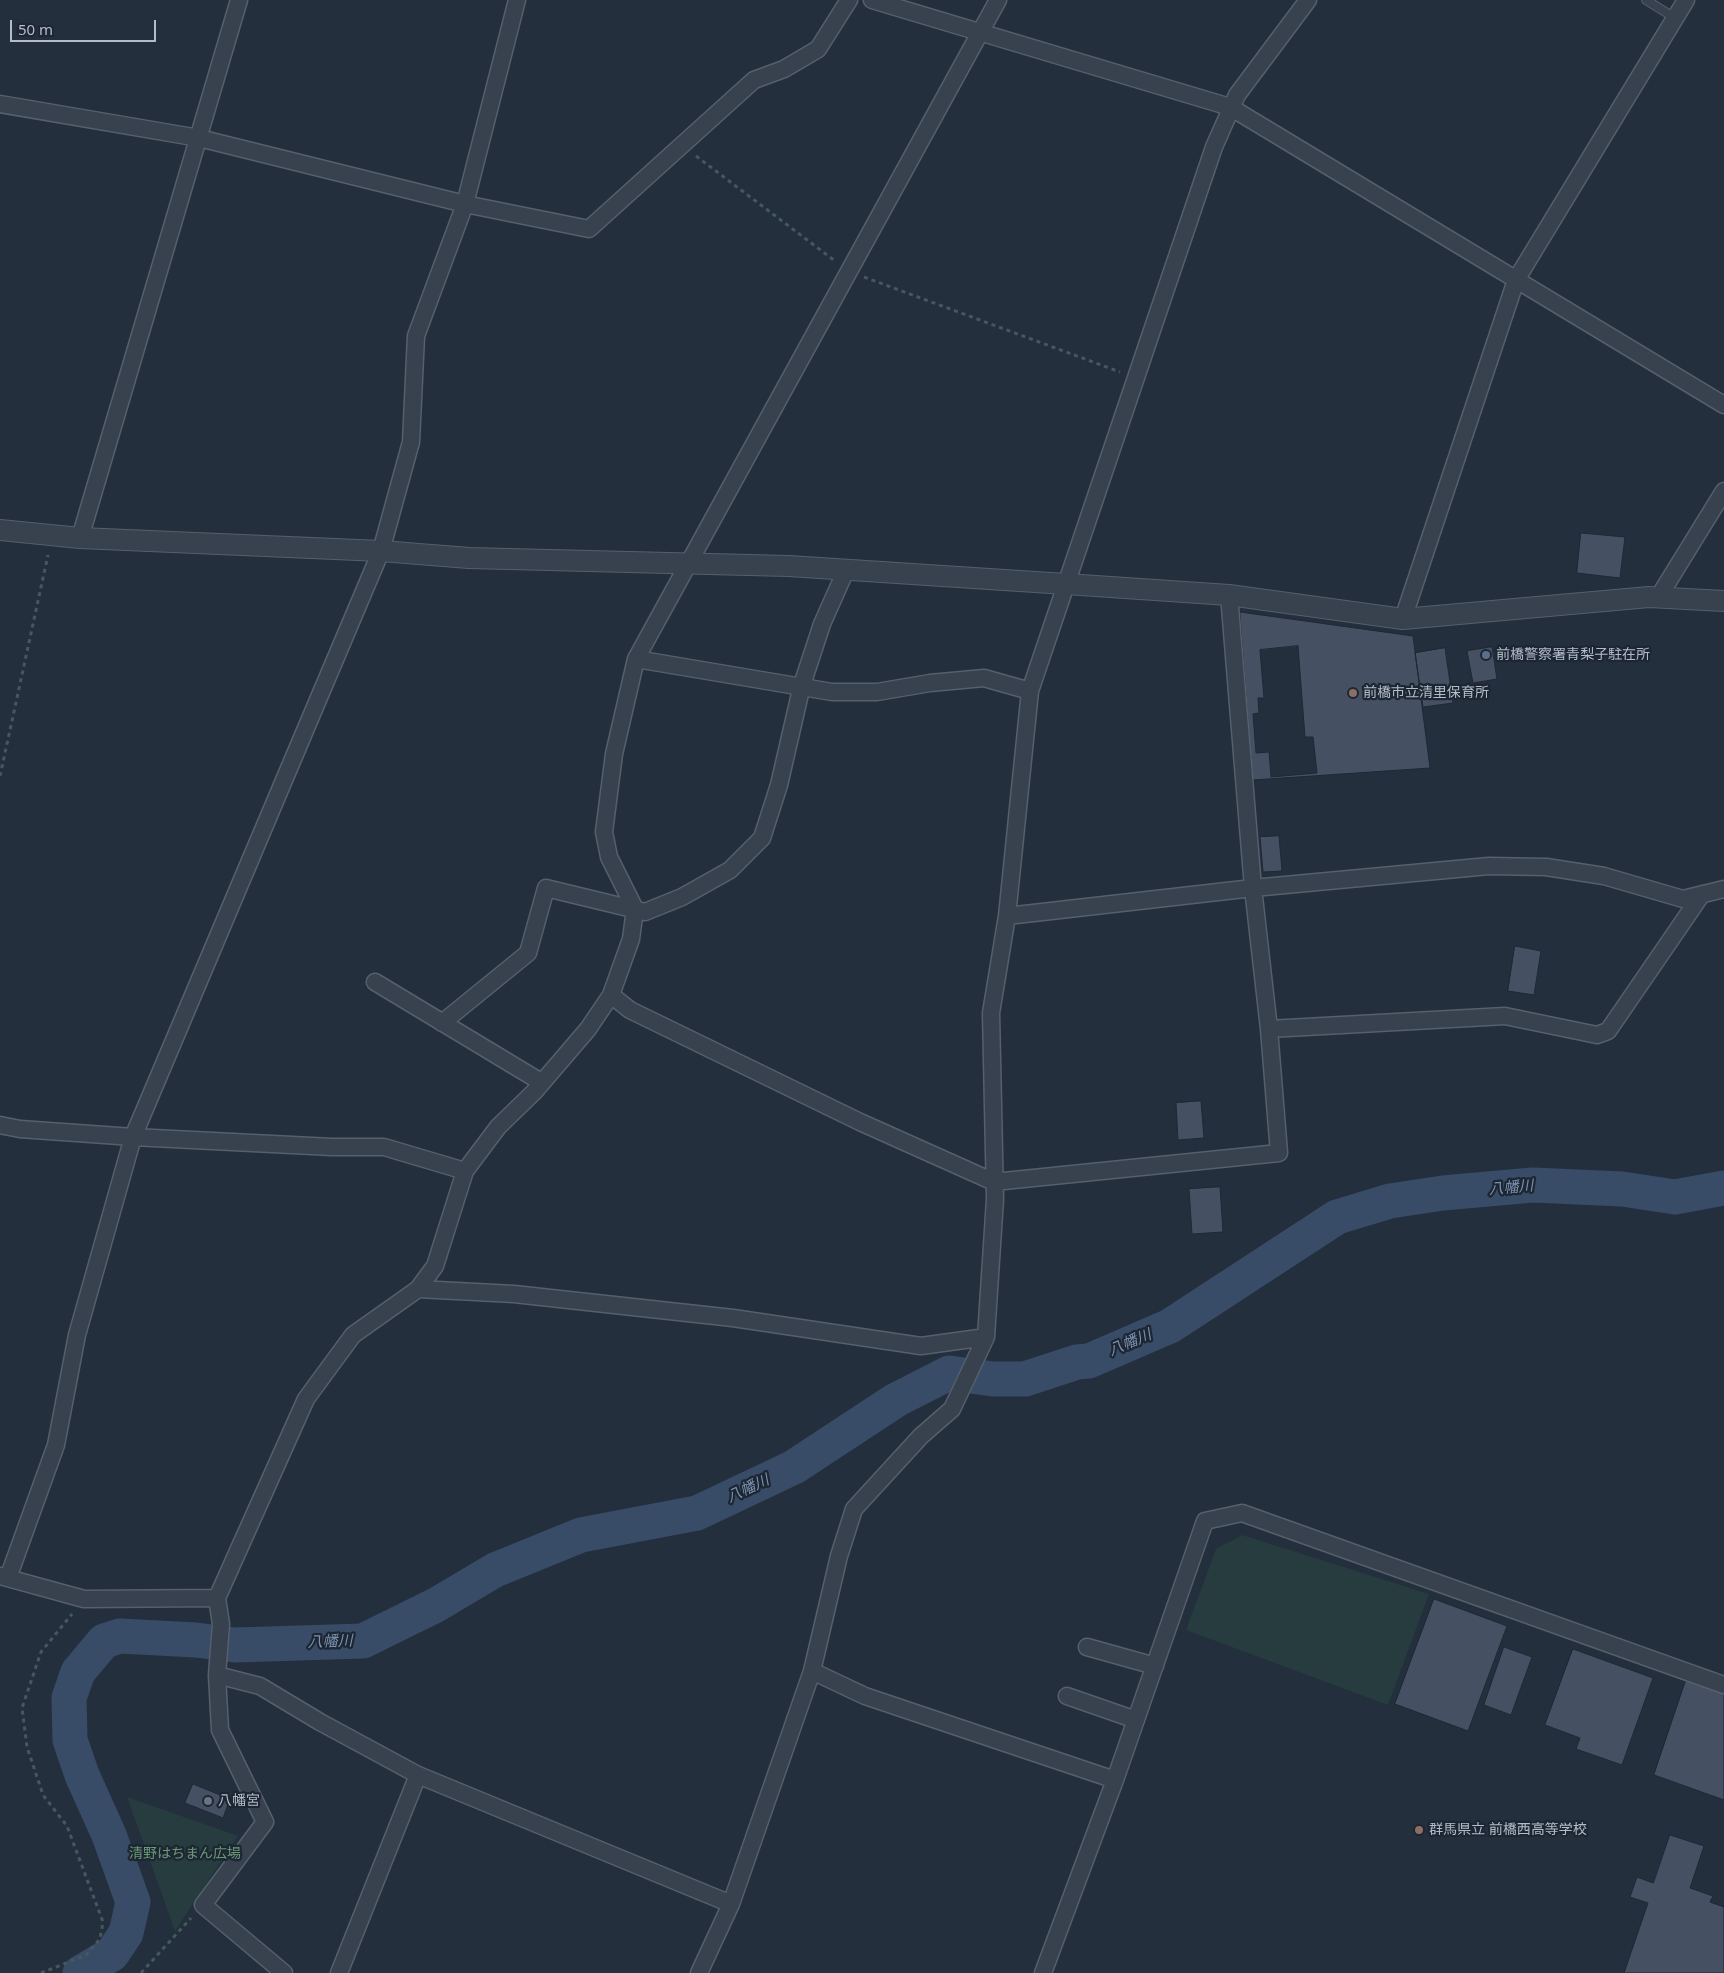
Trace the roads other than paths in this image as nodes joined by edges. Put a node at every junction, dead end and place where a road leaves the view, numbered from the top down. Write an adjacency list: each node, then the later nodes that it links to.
1 (239, 0): 13 (street)
2 (517, 0): 14 (street)
3 (849, 0): 14 (street)
4 (872, 0): 10 (street)
5 (998, 0): 10 (street)
6 (1308, 0): 12 (street)
7 (1646, 0): 9 (lane)
8 (1686, 0): 9 (street)
9 (1675, 18): 15 (street)
10 (979, 34): 12 (street); 21 (street)
11 (0, 104): 13 (street)
12 (1230, 107): 15 (street); 23 (street)
13 (199, 138): 14 (street); 19 (street)
14 (465, 204): 20 (street)
15 (1516, 280): 16 (street); 27 (street)
16 (1724, 405)
17 (1724, 491): 25 (street)
18 (0, 530): 19 (street)
19 (80, 538): 20 (street)
20 (381, 551): 21 (street); 42 (street)
21 (688, 564): 22 (street); 28 (street)
22 (846, 570): 23 (street); 29 (street)
23 (1066, 584): 24 (street); 30 (street)
24 (1229, 595): 27 (street); 31 (street)
25 (1658, 598): 26 (street); 27 (street)
26 (1724, 601)
27 (1403, 619)
28 (636, 659): 29 (street); 34 (street)
29 (802, 685): 30 (street); 34 (street)
30 (1030, 690): 35 (street)
31 (1253, 888): 33 (street); 35 (street); 39 (street)
32 (1724, 889): 33 (street)
33 (1702, 894): 39 (street)
34 (635, 909): 37 (street); 38 (street)
35 (1007, 916): 44 (street)
36 (375, 982): 38 (street)
37 (610, 995): 40 (street); 44 (street)
38 (442, 1023): 40 (street)
39 (1269, 1029): 44 (street)
40 (541, 1082): 43 (street)
41 (0, 1125): 42 (street)
42 (133, 1137): 43 (street); 47 (street)
43 (465, 1171): 45 (street)
44 (994, 1182): 46 (street)
45 (418, 1289): 46 (street); 48 (street)
46 (986, 1337): 52 (street)
47 (4, 1577): 48 (street)
48 (217, 1598): 51 (street)
49 (1087, 1647): 50 (street)
50 (1155, 1666): 53 (street); 55 (street)
51 (217, 1667): 56 (street); 59 (street)
52 (812, 1672): 57 (street); 58 (street)
53 (1724, 1685)
54 (1067, 1696): 55 (street)
55 (1136, 1720): 57 (street)
56 (418, 1774): 58 (street); 60 (street)
57 (1115, 1780): 62 (street)
58 (730, 1904): 61 (street)
59 (284, 1973)
60 (339, 1973)
61 (699, 1973)
62 (1043, 1973)

